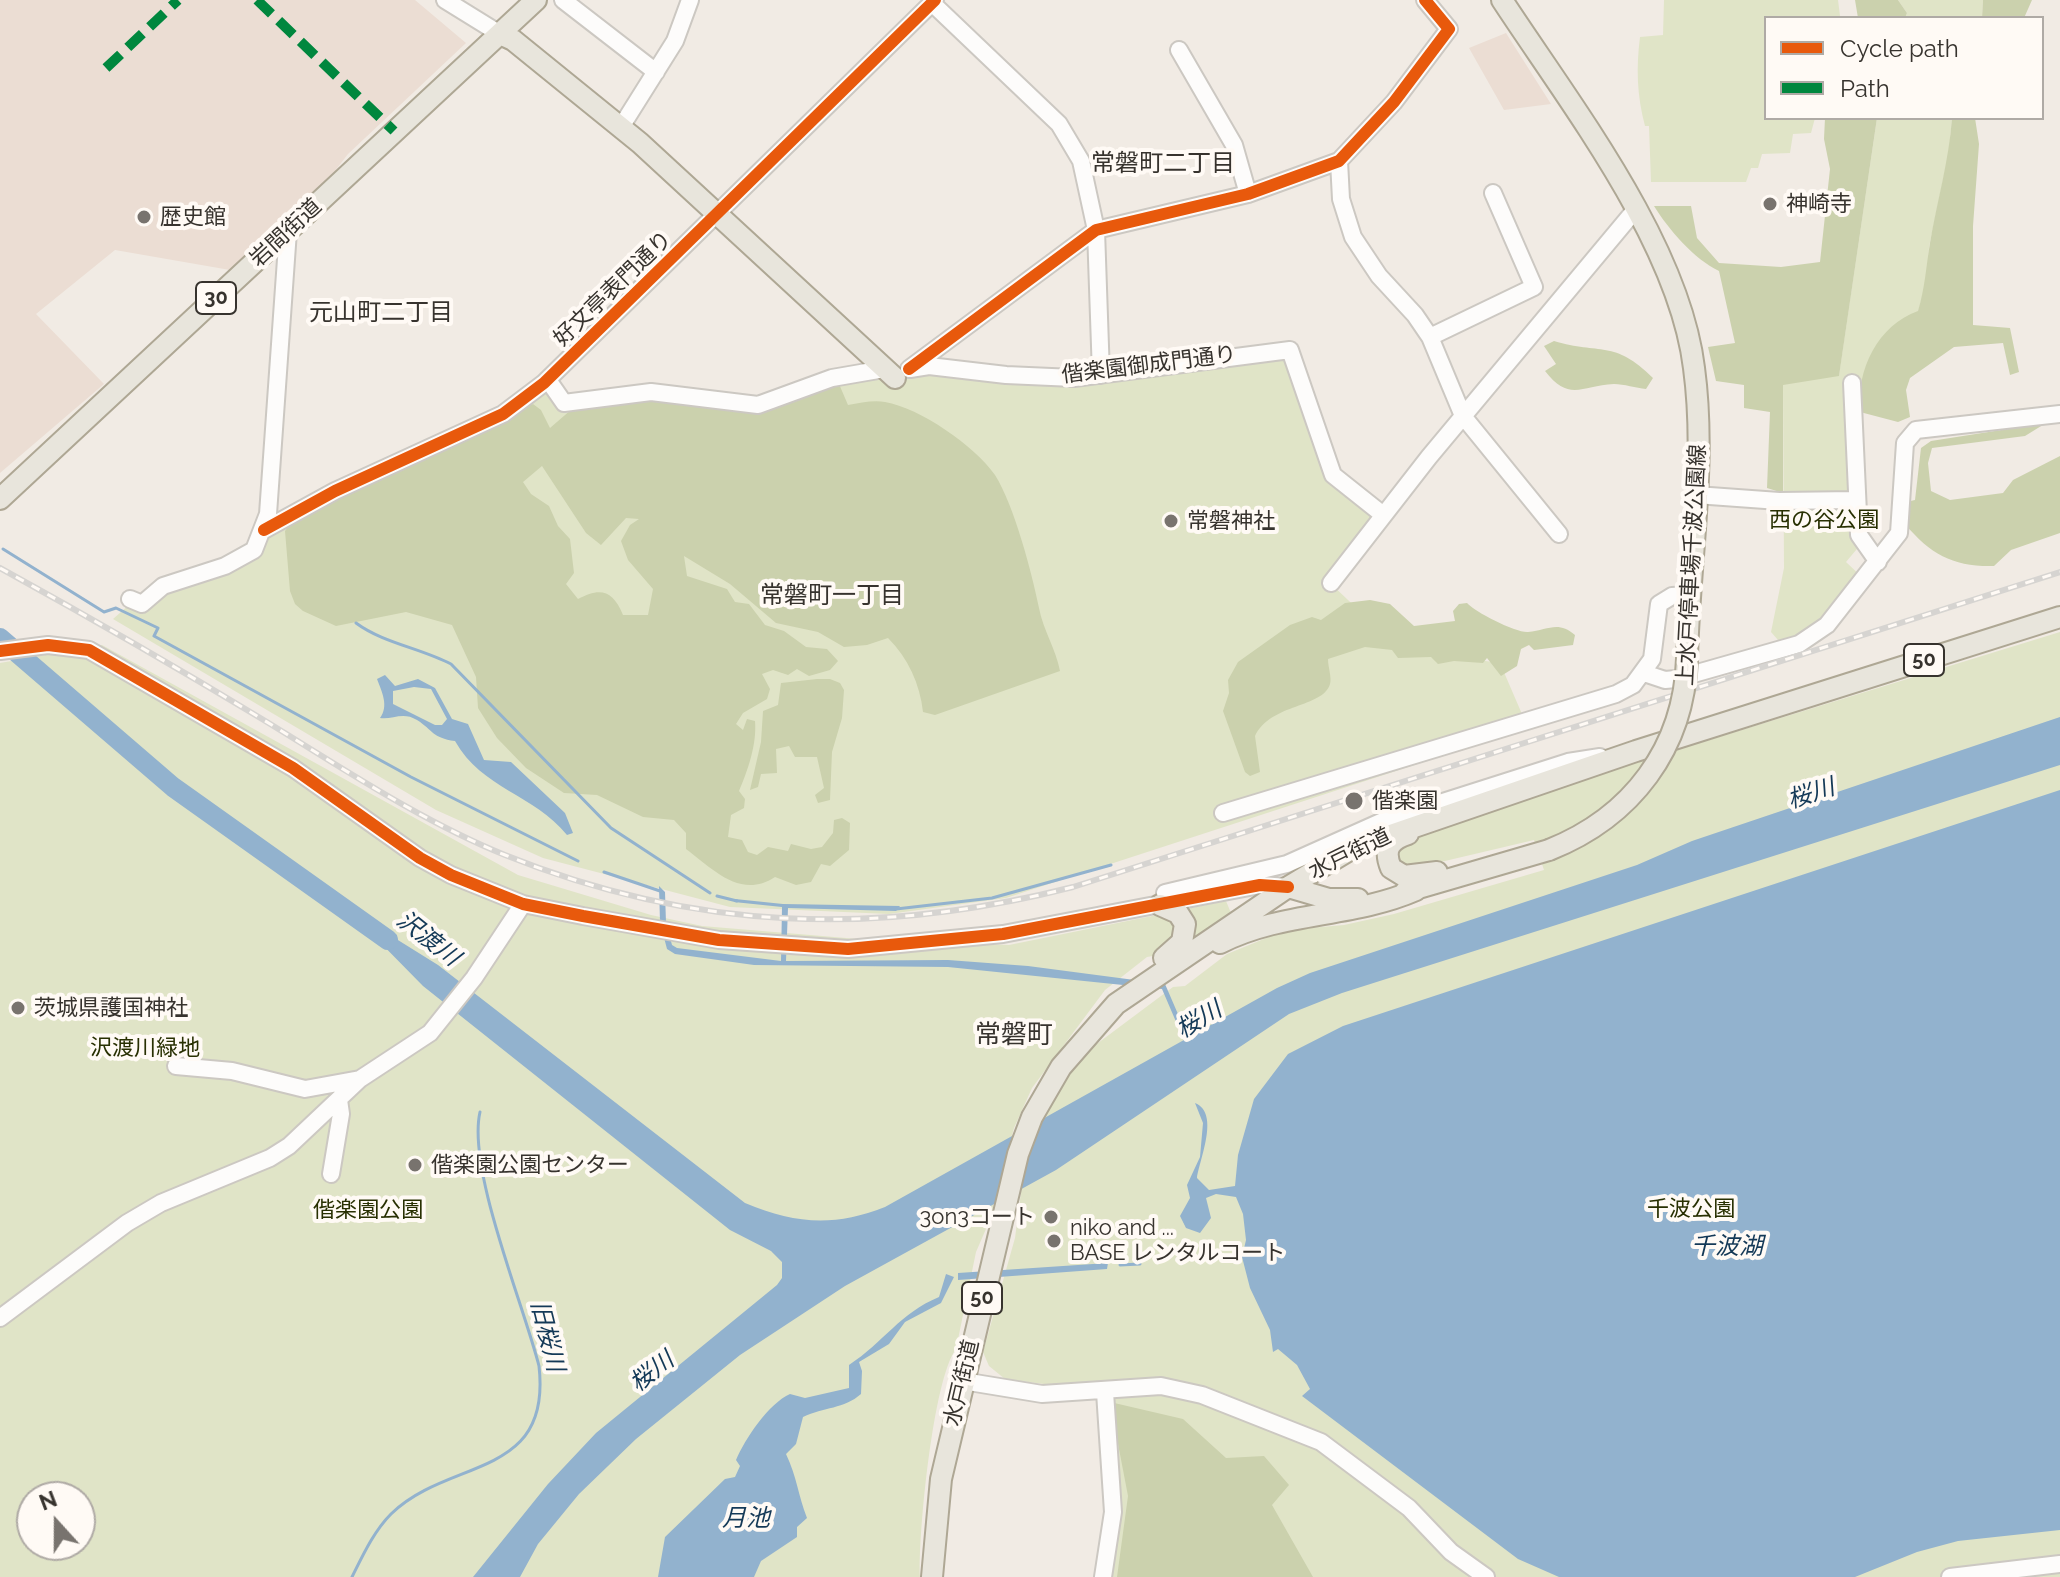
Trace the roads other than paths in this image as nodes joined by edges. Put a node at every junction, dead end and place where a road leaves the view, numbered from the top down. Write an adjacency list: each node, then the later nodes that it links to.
1 (445, 0): 8 (street)
2 (536, 0): 8 (main road, 岩間街道 / 30)
3 (563, 0): 10 (street)
4 (690, 0): 10 (street)
5 (1425, 0): 12 (street)
6 (1502, 0): 15 (main road, 上水戸停車場千波公園線)
7 (931, 2): 16 (street, 好文亭表門通り); 17 (street)
8 (500, 34): 11 (main road); 18 (main road, 岩間街道 / 30)
9 (1179, 50): 14 (street)
10 (656, 72): 11 (street)
11 (621, 127): 16 (main road)
12 (1339, 161): 14 (street); 19 (street)
13 (1493, 193): 19 (street)
14 (1248, 194): 17 (street)
15 (1636, 209): 25 (street); 26 (main road, 上水戸停車場千波公園線)
16 (719, 213): 20 (main road); 22 (street, 好文亭表門通り)
17 (1096, 230): 20 (street); 21 (street)
18 (288, 231): 27 (main road, 岩間街道 / 30); 30 (street)
19 (1430, 337): 25 (street)
20 (896, 372): 21 (street, 偕楽園御成門通り); 22 (street, 偕楽園御成門通り)
21 (1101, 375): 29 (street, 偕楽園御成門通り)
22 (548, 380): 30 (street, 好文亭表門通り)
23 (1852, 383): 28 (street)
24 (2060, 414): 32 (street)
25 (1463, 416): 29 (street); 31 (street)
26 (1696, 495): 28 (street); 34 (main road, 上水戸停車場千波公園線)
27 (0, 499)
28 (1855, 500): 32 (street)
29 (1382, 514): 33 (street)
30 (264, 530): 35 (street)
31 (1559, 534)
32 (1878, 562): 38 (street)
33 (1331, 583)
34 (1689, 595): 38 (street); 42 (main road, 上水戸停車場千波公園線, bridge)
35 (130, 599)
36 (2060, 617): 39 (main road, 水戸街道 / 50)
37 (0, 651): 46 (street)
38 (1644, 673): 40 (street)
39 (1615, 758): 41 (main road, 水戸街道 / 50); 48 (street)
40 (1223, 813)
41 (1438, 816): 42 (main road); 43 (main road, 水戸街道 / 50)
42 (1483, 868): 44 (main road, 上水戸停車場千波公園線)
43 (1288, 887): 44 (main road, 上水戸停車場千波公園線); 45 (street); 49 (main road, 水戸街道 / 50)
44 (1416, 890): 51 (main road)
45 (1214, 894): 47 (street); 49 (street)
46 (523, 904): 48 (street); 53 (street)
47 (1160, 905): 48 (street); 50 (main road)
48 (1084, 919)
49 (1237, 921): 50 (main road, 水戸街道 / 50)
50 (1116, 1004): 51 (main road, 水戸街道 / 50)
51 (1100, 1019): 57 (main road, 水戸街道 / 50)
52 (176, 1066): 53 (street)
53 (360, 1079): 54 (street)
54 (339, 1100): 55 (street); 56 (street)
55 (331, 1174)
56 (0, 1318)
57 (963, 1381): 58 (street); 60 (main road, 水戸街道 / 50)
58 (1105, 1392): 61 (street); 62 (street)
59 (2060, 1564): 63 (street)
60 (932, 1577)
61 (1103, 1577)
62 (1486, 1577)
63 (1950, 1577)

